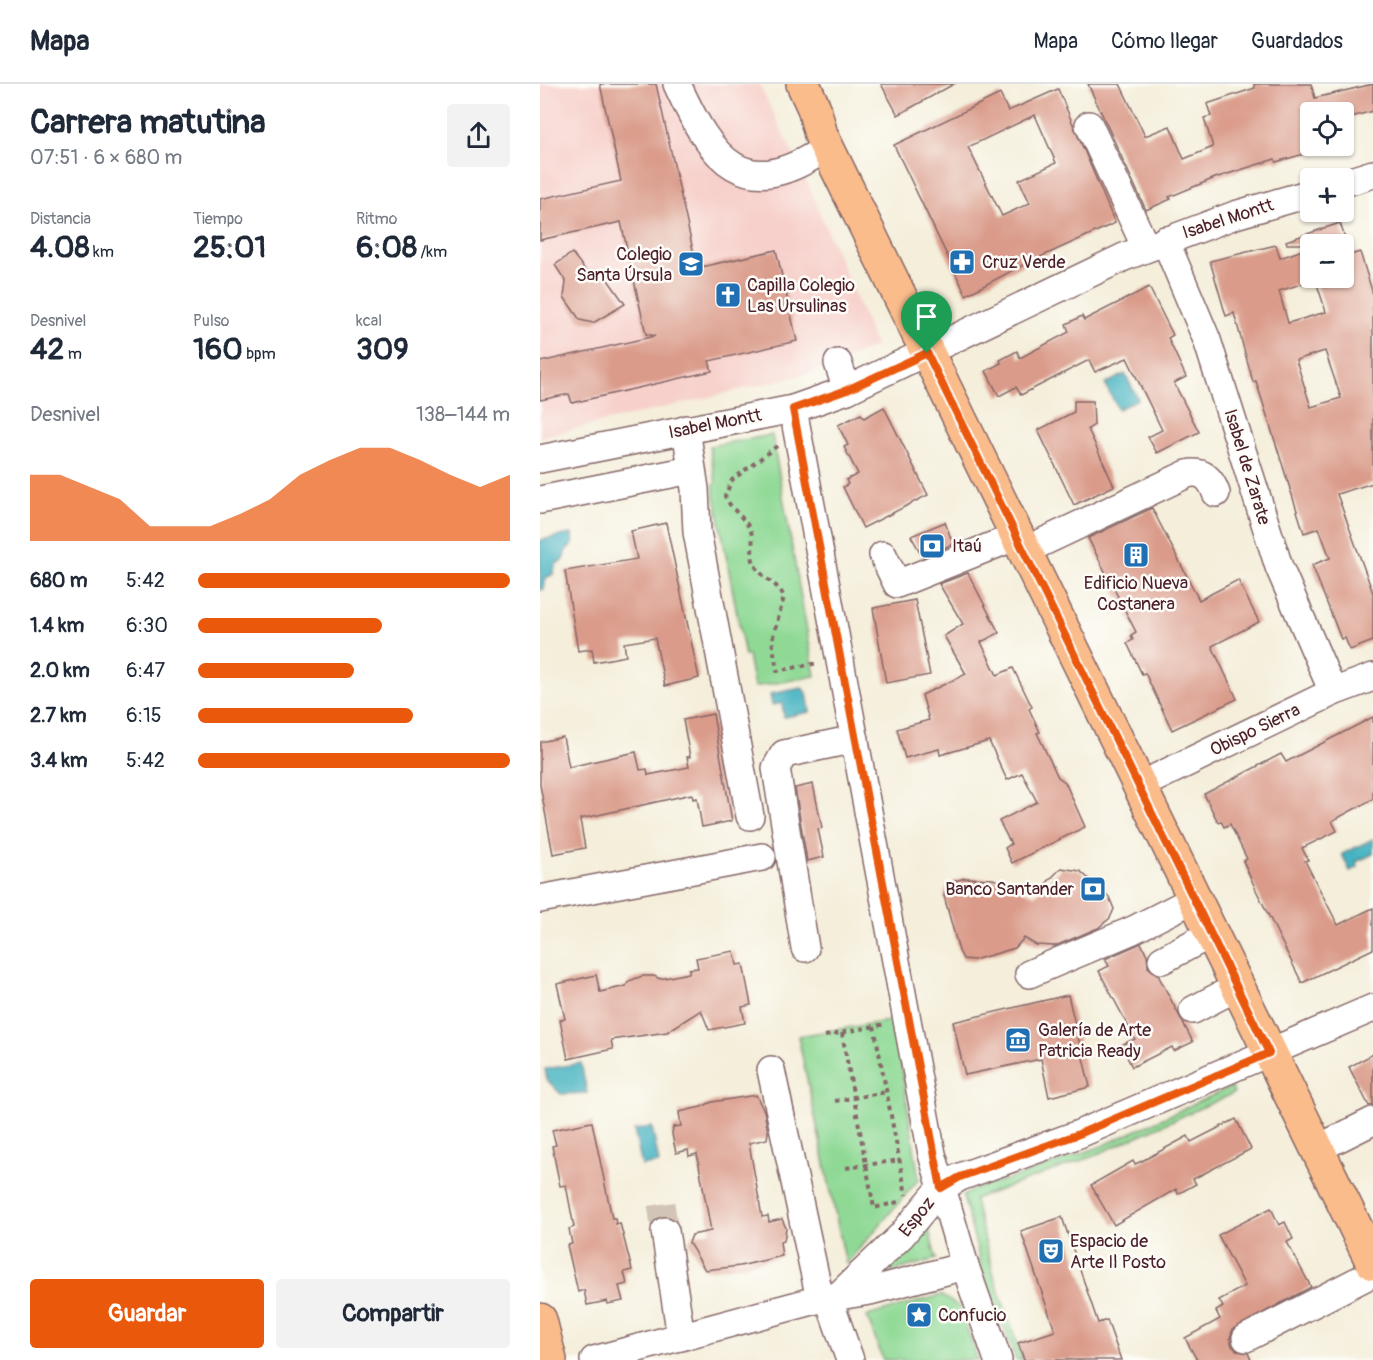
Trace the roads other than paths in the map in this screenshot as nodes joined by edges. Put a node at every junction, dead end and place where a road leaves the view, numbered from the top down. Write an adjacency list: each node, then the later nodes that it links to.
1 (677, 84): 5 (street)
2 (784, 84): 5 (main road)
3 (803, 84): 5 (main road)
4 (1089, 125): 9 (street)
5 (824, 141): 10 (main road)
6 (1373, 174): 7 (street)
7 (1354, 180)
8 (1300, 197): 9 (street, Isabel Montt)
9 (1155, 244): 10 (street, Isabel Montt); 22 (street, Isabel de Zarate)
10 (927, 353): 12 (street, Isabel Montt); 19 (main road)
11 (838, 363): 12 (street)
12 (847, 390): 13 (street, Isabel Montt)
13 (793, 409): 14 (street, Isabel Montt); 23 (street)
14 (686, 429): 15 (street, Isabel Montt); 16 (street)
15 (540, 459)
16 (691, 470): 18 (street); 25 (street)
17 (1216, 493): 19 (street)
18 (540, 501)
19 (1020, 543): 20 (street); 24 (main road)
20 (882, 555)
21 (1373, 677): 22 (street, Obispo Sierra)
22 (1333, 692): 24 (street, Obispo Sierra)
23 (855, 740): 30 (street); 40 (street)
24 (1139, 786): 28 (main road)
25 (750, 816)
26 (762, 857): 27 (street)
27 (540, 899)
28 (1194, 899): 29 (main road); 32 (street)
29 (1211, 934): 31 (street); 33 (main road)
30 (805, 948)
31 (1162, 960)
32 (1029, 974)
33 (1237, 987): 35 (street); 36 (main road)
34 (1373, 1008): 36 (street, Espoz)
35 (1193, 1010)
36 (1269, 1053): 39 (main road); 40 (street, Espoz)
37 (771, 1070): 45 (street)
38 (1373, 1121): 39 (street)
39 (1317, 1149): 42 (main road)
40 (941, 1188): 43 (street); 45 (street, Espoz)
41 (665, 1231): 47 (street)
42 (1373, 1263)
43 (965, 1266): 45 (street, Espoz); 52 (street)
44 (1373, 1273): 48 (street)
45 (829, 1297): 47 (street, Espoz); 51 (street)
46 (540, 1320): 49 (main road)
47 (681, 1337): 50 (street, Espoz)
48 (1246, 1338)
49 (550, 1360)
50 (594, 1360)
51 (850, 1360)
52 (998, 1360)

